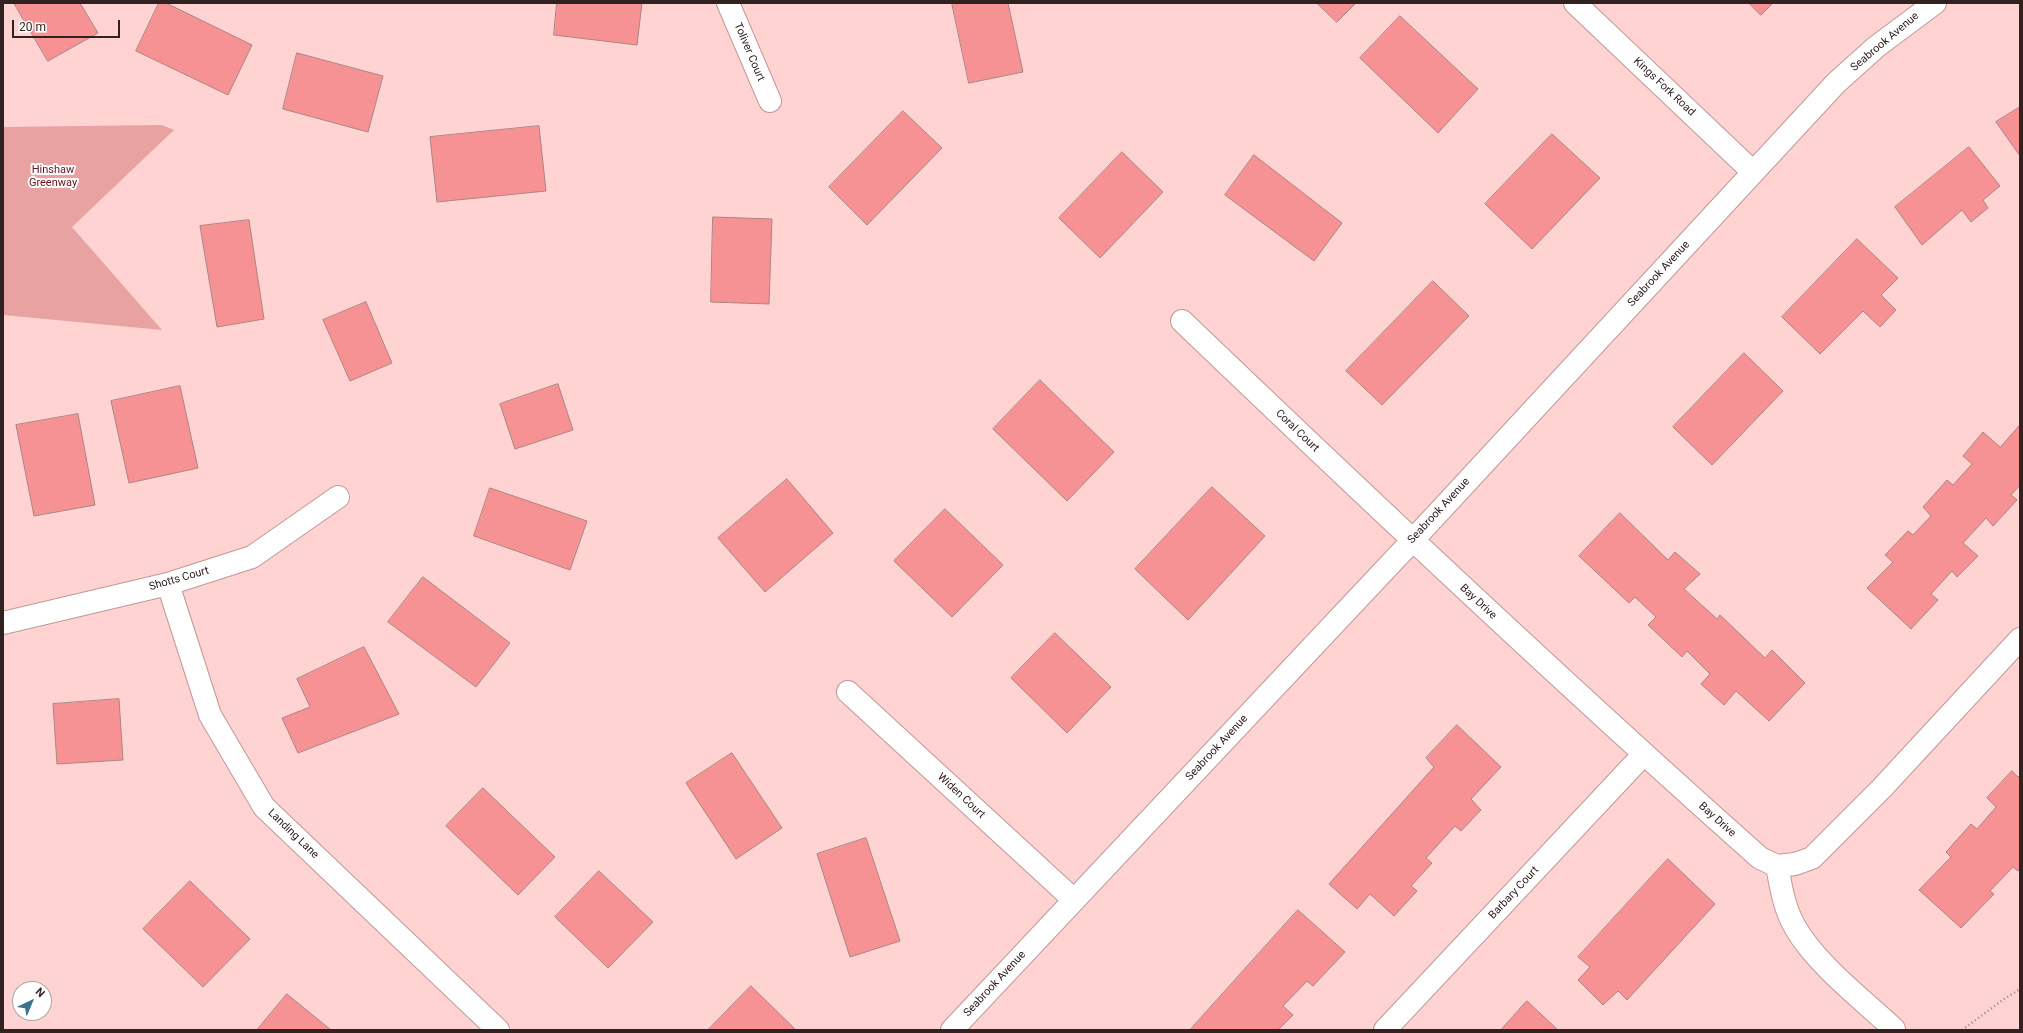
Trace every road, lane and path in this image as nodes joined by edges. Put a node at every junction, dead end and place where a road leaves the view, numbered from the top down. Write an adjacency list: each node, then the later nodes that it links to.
1 (728, 3): 4 (street, Toliver Court)
2 (1575, 3): 5 (street, Kings Fork Road)
3 (1935, 3): 5 (street, Seabrook Avenue)
4 (770, 101)
5 (1753, 172): 8 (street, Seabrook Avenue)
6 (1182, 321): 8 (street, Coral Court)
7 (338, 497): 9 (street, Shotts Court)
8 (1412, 541): 13 (street, Bay Drive); 15 (street, Seabrook Avenue)
9 (168, 584): 10 (street, Shotts Court); 18 (street, Landing Lane)
10 (3, 622)
11 (2020, 639): 14 (street)
12 (848, 692): 15 (street, Widen Court)
13 (1644, 755): 14 (street, Bay Drive); 20 (street, Barbary Court)
14 (1776, 866): 17 (street)
15 (1074, 900): 19 (street, Seabrook Avenue)
16 (2020, 989): 21 (path)
17 (1894, 1029)
18 (498, 1030)
19 (952, 1030)
20 (1385, 1030)
21 (1962, 1030)

